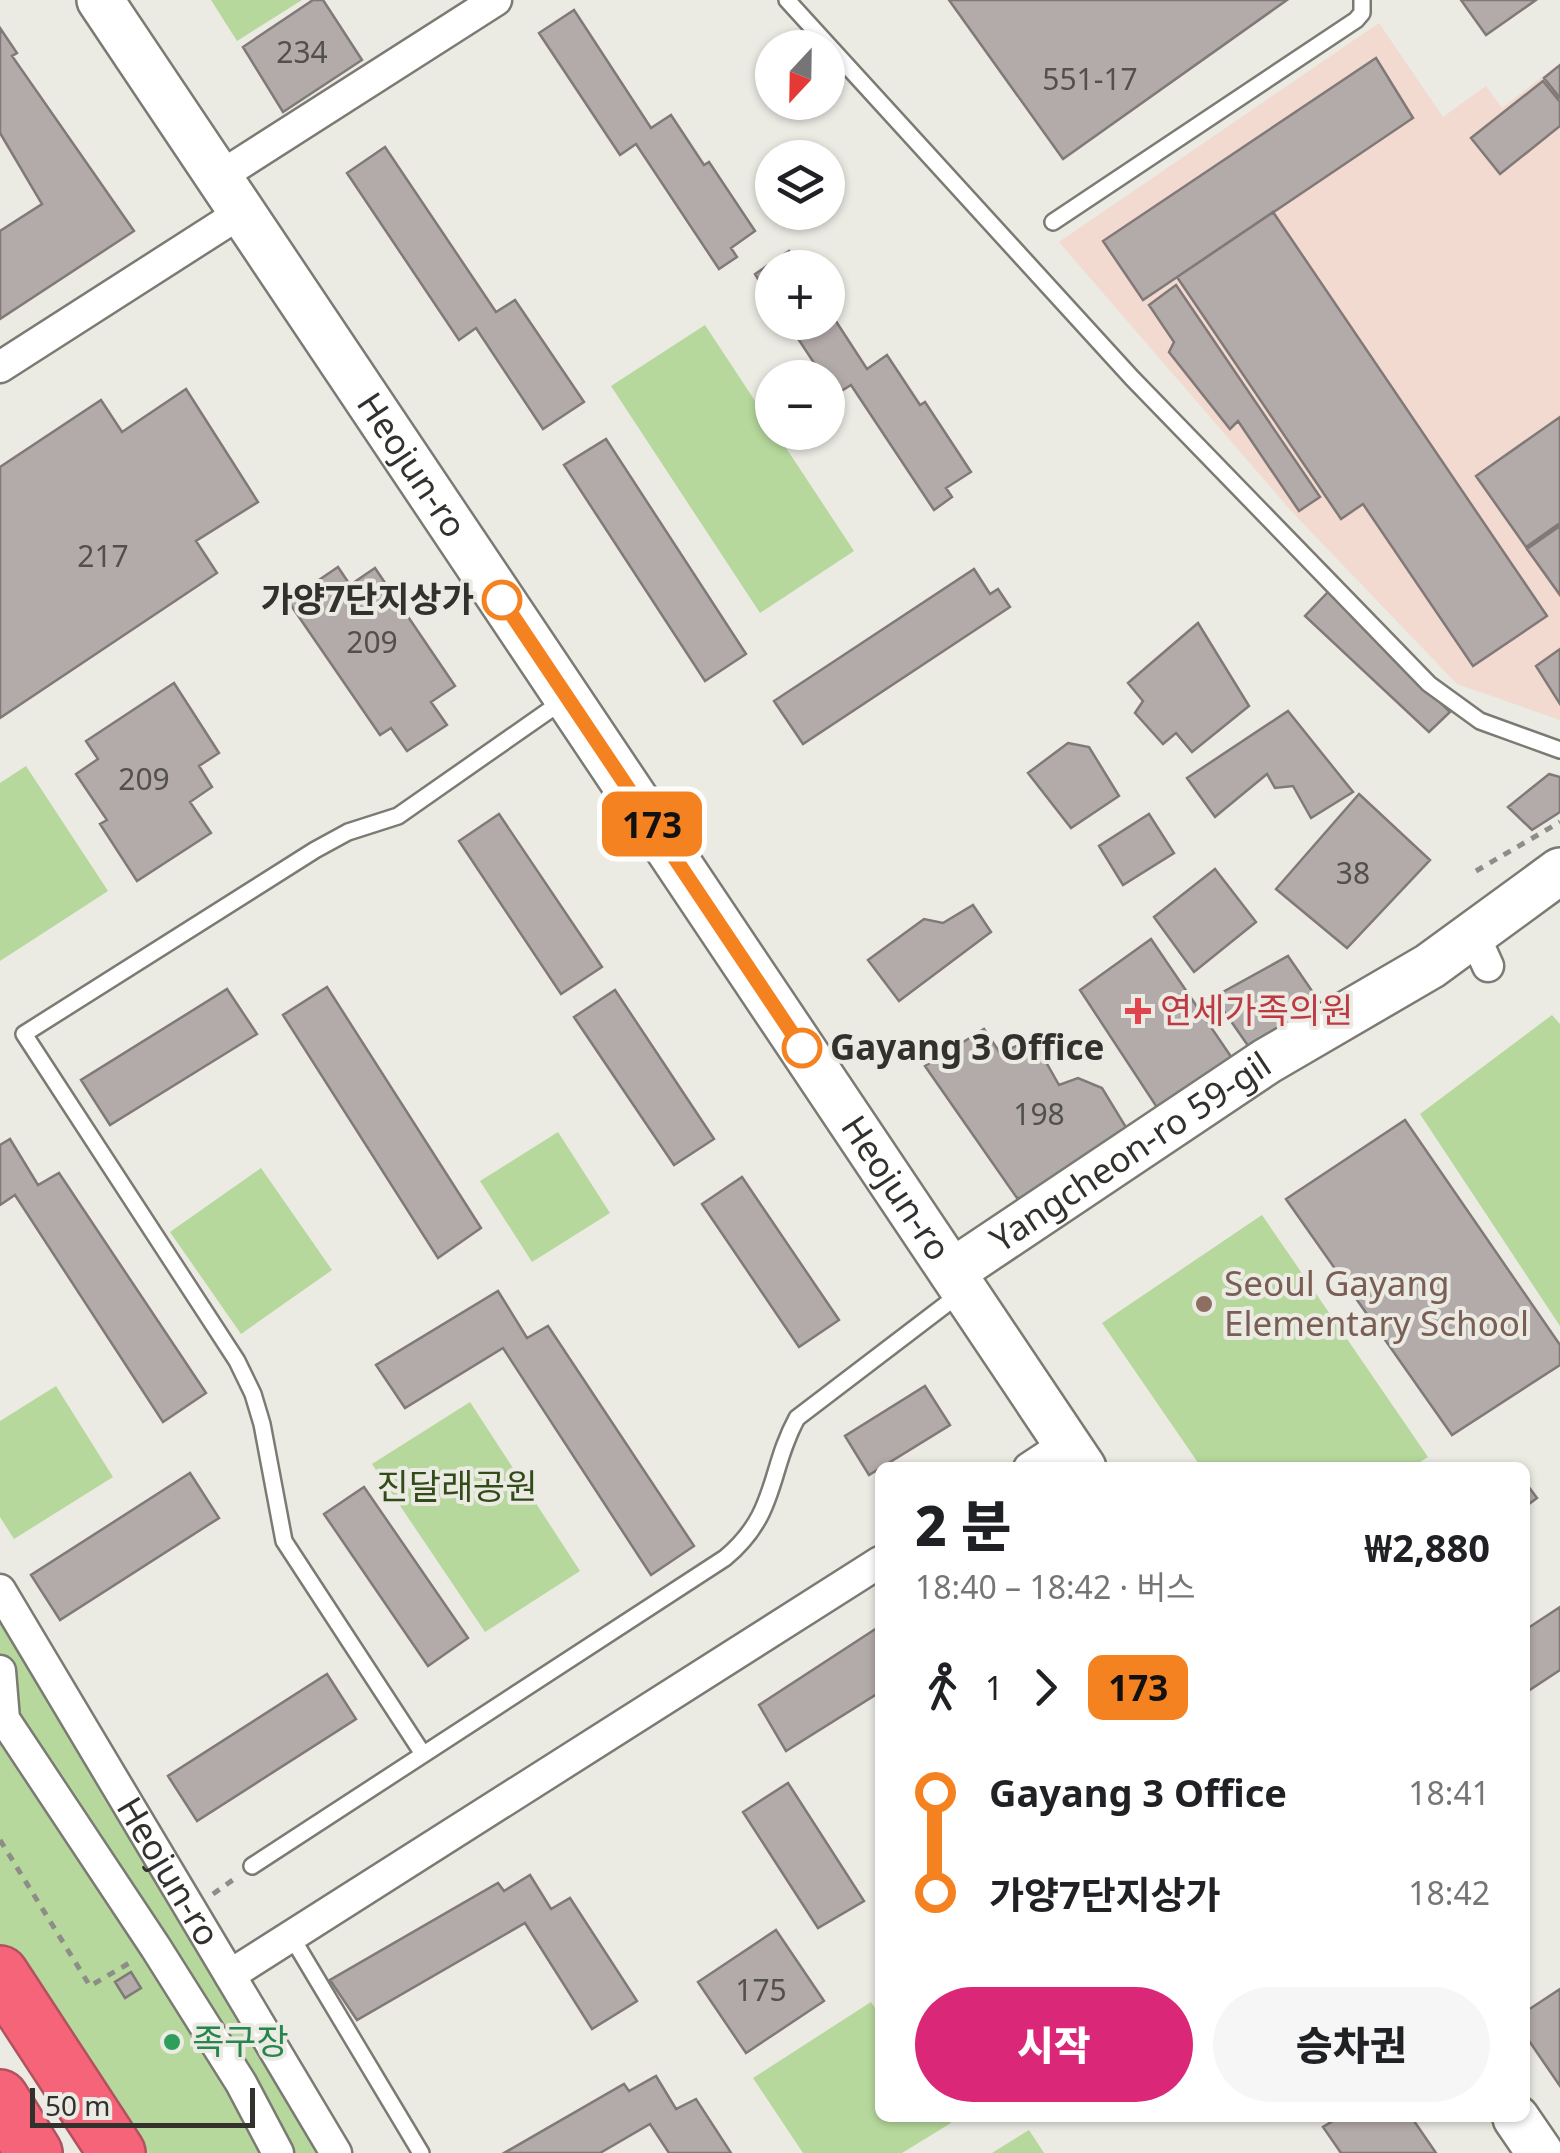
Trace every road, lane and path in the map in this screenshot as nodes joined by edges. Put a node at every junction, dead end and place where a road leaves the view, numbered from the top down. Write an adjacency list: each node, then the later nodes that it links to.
1 (100, 0): 5 (street, Heojun-ro)
2 (496, 0): 5 (street)
3 (787, 0): 9 (lane)
4 (1362, 0): 6 (lane)
5 (231, 195): 7 (street); 8 (street, Heojun-ro)
6 (1054, 222)
7 (0, 367)
8 (568, 698): 13 (street, Heojun-ro); 19 (lane)
9 (1560, 750)
10 (1560, 822): 11 (path)
11 (1476, 871)
12 (1559, 872): 13 (street, Yangcheon-ro 59-gil)
13 (958, 1281): 14 (street, Heojun-ro); 19 (lane)
14 (1075, 1455): 15 (street)
15 (1050, 1462)
16 (875, 1565): 22 (street)
17 (0, 1590): 25 (street, Heojun-ro)
18 (0, 1671): 23 (street)
19 (423, 1754): 21 (lane)
20 (0, 1840): 23 (path)
21 (252, 1866)
22 (292, 1936): 25 (street); 34 (lane)
23 (156, 1948): 32 (street)
24 (0, 1974): 27 (highway)
25 (230, 1976): 33 (street, Heojun-ro)
26 (0, 2098): 29 (highway)
27 (83, 2101): 30 (highway); 31 (highway)
28 (1519, 2122): 35 (street)
29 (34, 2153)
30 (102, 2153)
31 (118, 2153)
32 (278, 2153)
33 (336, 2153)
34 (421, 2153)
35 (1540, 2153)

